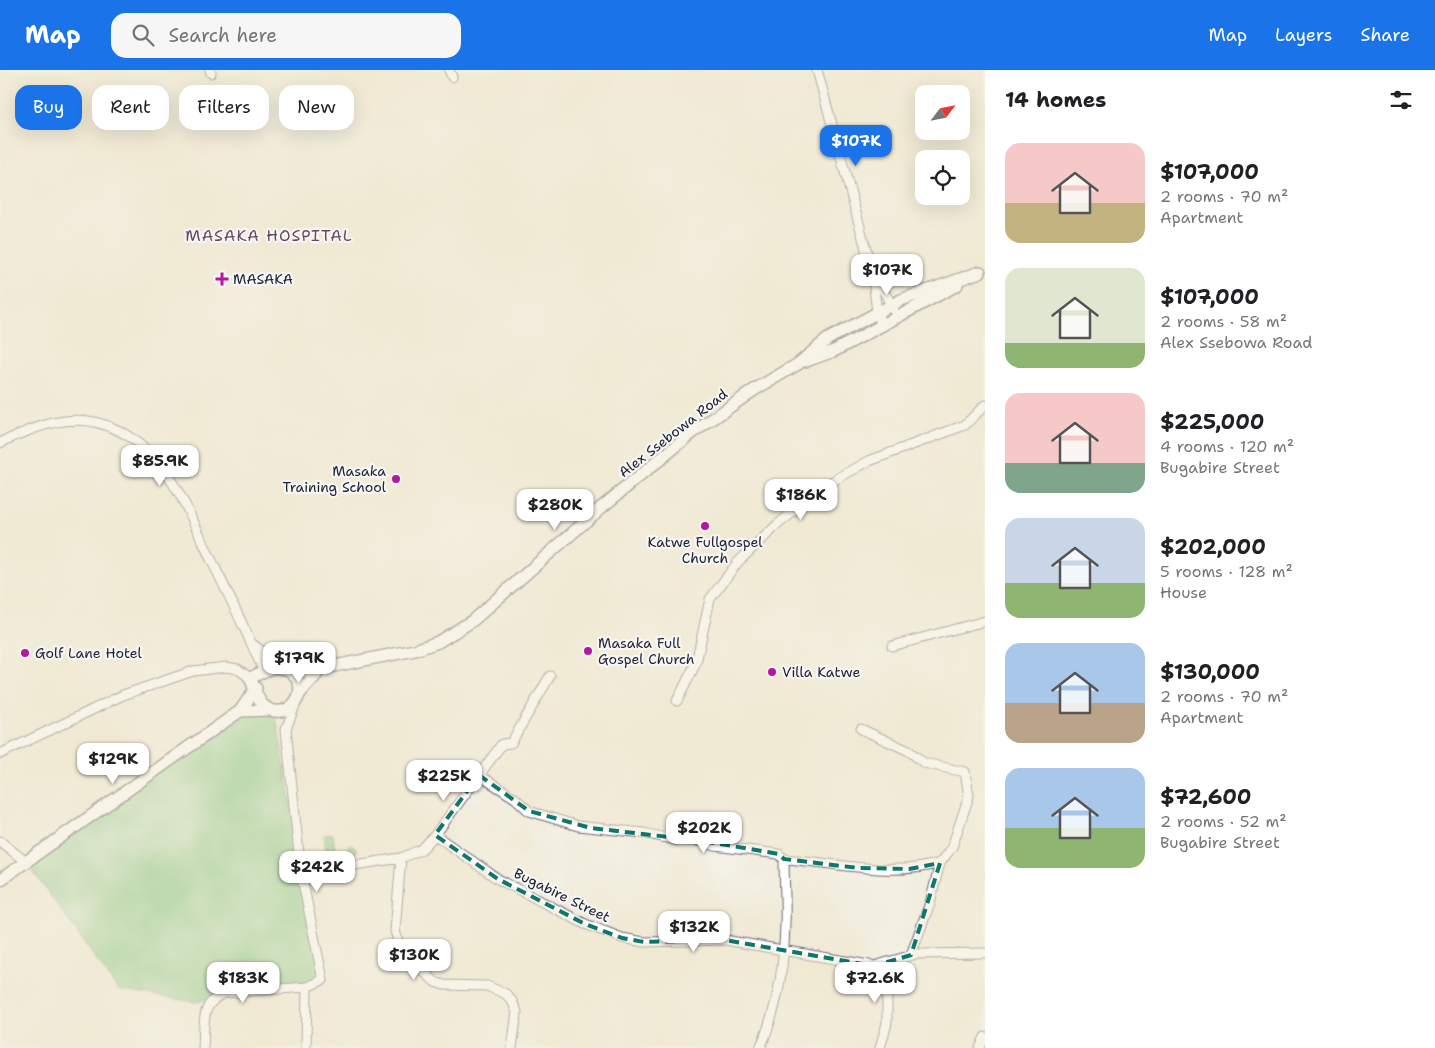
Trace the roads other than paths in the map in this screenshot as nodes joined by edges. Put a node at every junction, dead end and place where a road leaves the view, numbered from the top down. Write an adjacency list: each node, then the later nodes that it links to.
1 (817, 70): 2 (street)
2 (872, 270): 4 (street); 5 (street)
3 (982, 271): 4 (street, Alex Ssebowa Road); 6 (street, Alex Ssebowa Road)
4 (892, 305): 5 (street, Alex Ssebowa Road); 6 (street)
5 (876, 312): 7 (street); 8 (street, Alex Ssebowa Road)
6 (898, 318): 7 (street, Alex Ssebowa Road)
7 (882, 326): 8 (street, Alex Ssebowa Road)
8 (798, 364): 16 (street, Alex Ssebowa Road)
9 (985, 405): 20 (street)
10 (0, 443): 12 (street)
11 (985, 621): 13 (street)
12 (251, 642): 14 (street); 15 (street)
13 (892, 646)
14 (284, 667): 15 (street); 16 (street); 19 (street)
15 (264, 672): 18 (street)
16 (317, 674): 19 (street)
17 (550, 676): 26 (street)
18 (253, 683): 21 (street); 22 (street); 25 (street)
19 (298, 698): 22 (street); 23 (street)
20 (677, 701)
21 (240, 710): 22 (street); 31 (street)
22 (273, 710): 23 (street)
23 (286, 729): 33 (street)
24 (861, 729): 32 (street)
25 (0, 754)
26 (479, 775): 27 (street); 30 (street)
27 (434, 836): 29 (street); 35 (street, Bugabire Street)
28 (0, 841): 31 (street)
29 (402, 858): 33 (street); 45 (street)
30 (784, 859): 32 (street); 36 (street)
31 (27, 863): 34 (street)
32 (940, 863): 38 (street)
33 (301, 872): 41 (street)
34 (0, 880)
35 (769, 947): 36 (street, Bugabire Street); 40 (street)
36 (783, 949): 39 (street, Bugabire Street); 40 (street)
37 (985, 953): 38 (street, Bugabire Street)
38 (911, 955): 39 (street, Bugabire Street)
39 (887, 963): 47 (street)
40 (781, 964): 46 (street)
41 (307, 987): 43 (street); 44 (street)
42 (985, 1037): 48 (street)
43 (203, 1048)
44 (306, 1048)
45 (512, 1048)
46 (760, 1048)
47 (880, 1048)
48 (980, 1048)

